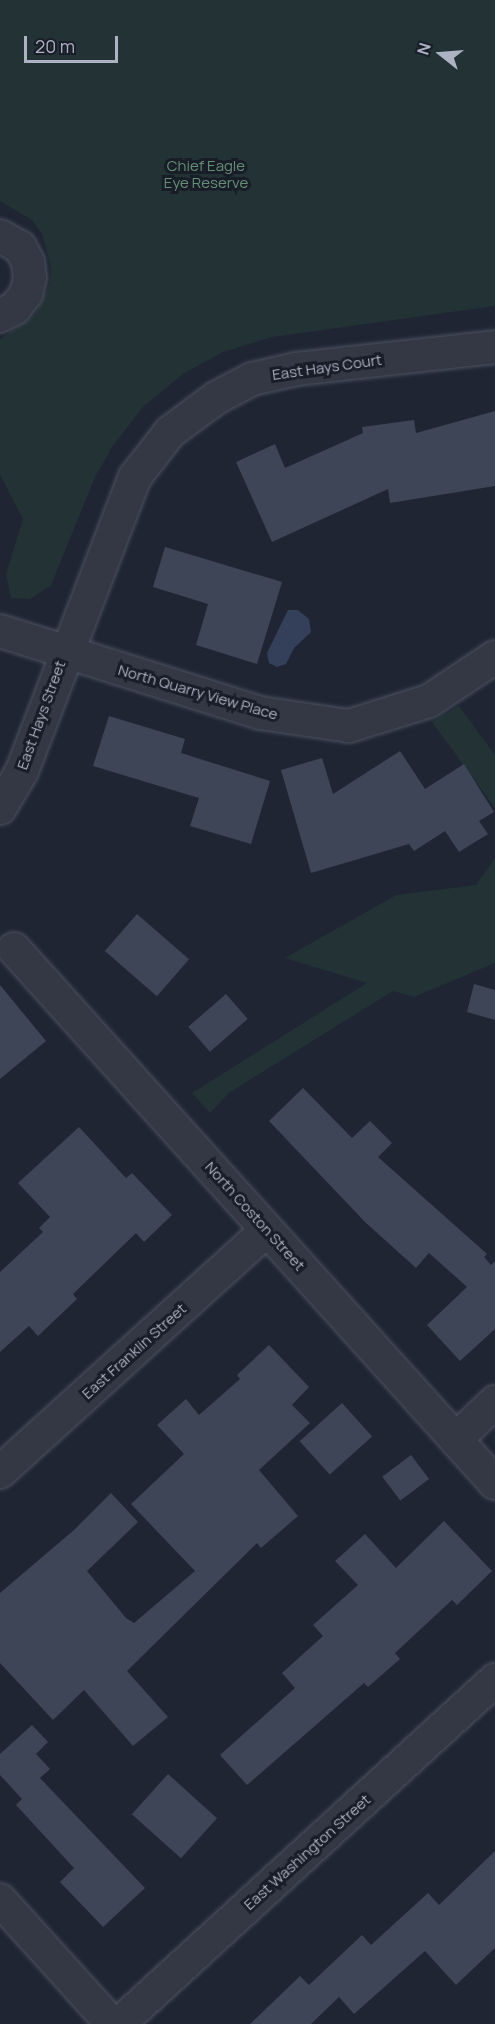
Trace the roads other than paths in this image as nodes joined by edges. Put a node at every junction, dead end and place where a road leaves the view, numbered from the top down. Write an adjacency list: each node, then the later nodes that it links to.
1 (0, 236): 2 (street)
2 (0, 316)
3 (495, 347): 5 (street, East Hays Court)
4 (0, 631): 5 (street, North Quarry View Place)
5 (64, 653): 6 (street, North Quarry View Place); 7 (street, East Hays Street)
6 (495, 657)
7 (0, 808)
8 (14, 949): 9 (street, North Coston Street)
9 (267, 1230): 11 (street, North Coston Street); 12 (street, East Franklin Street)
10 (495, 1402): 11 (street)
11 (456, 1439): 13 (street, North Coston Street)
12 (0, 1472)
13 (495, 1483)
14 (495, 1680): 17 (street, East Washington Street)
15 (0, 1900): 16 (street)
16 (112, 2024)
17 (119, 2024)

